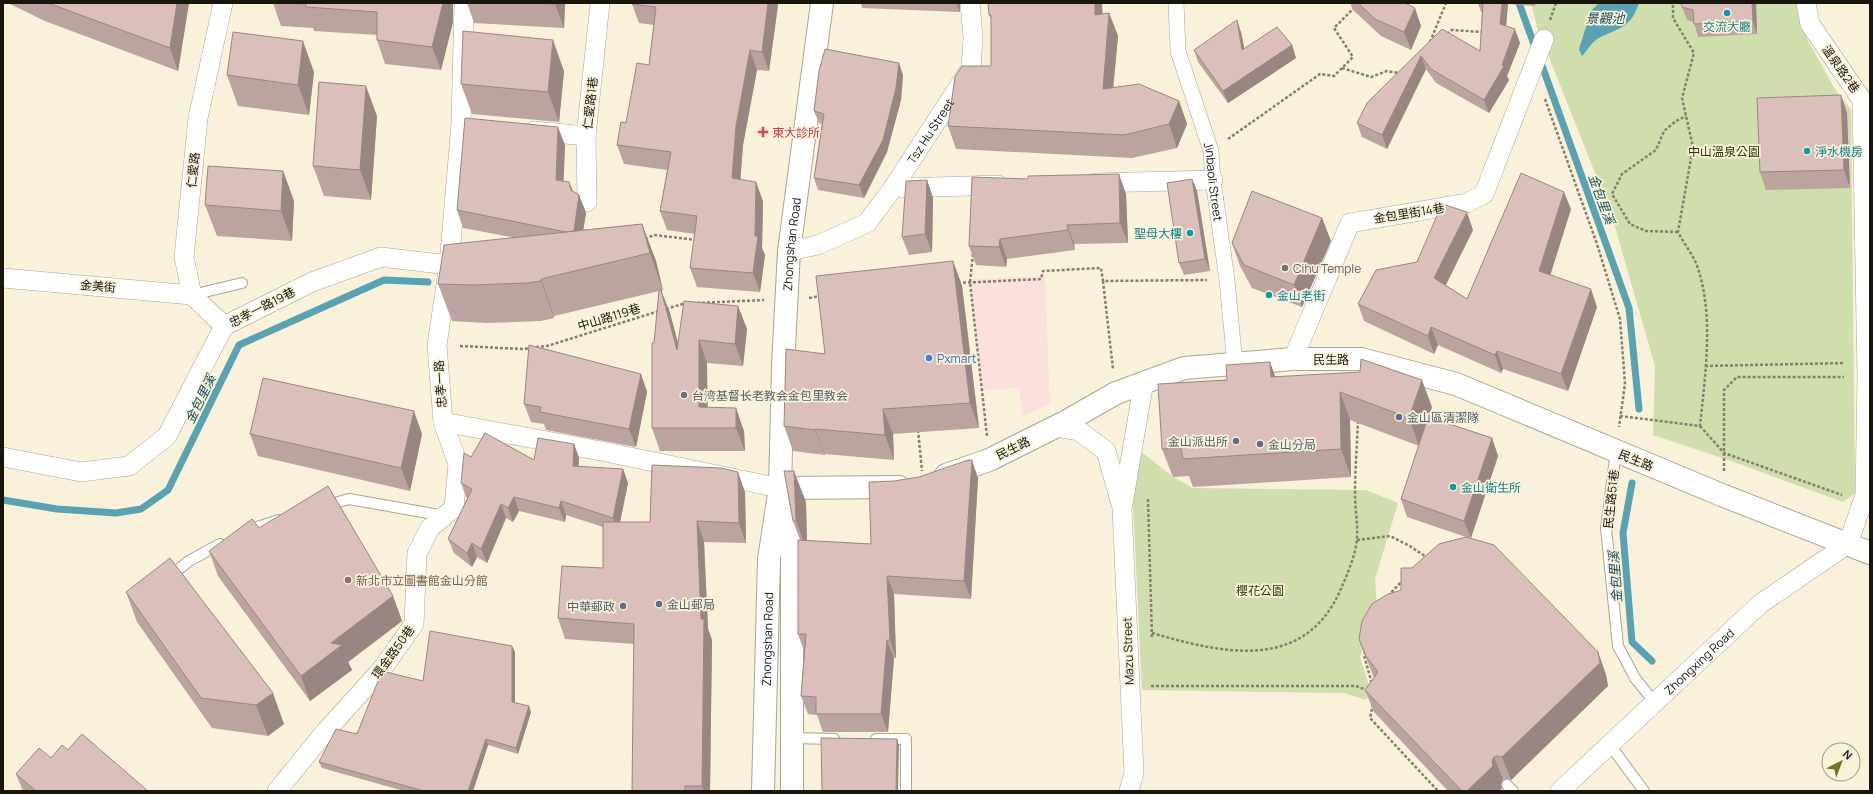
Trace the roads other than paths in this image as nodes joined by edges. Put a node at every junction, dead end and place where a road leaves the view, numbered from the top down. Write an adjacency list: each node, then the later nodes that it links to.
1 (224, 3): 20 (street, 仁愛路)
2 (464, 3): 17 (street, 忠孝一路)
3 (600, 3): 10 (street, 仁愛路1巷)
4 (822, 3): 16 (street, Zhongshan Road)
5 (970, 3): 14 (street, Tsz Hu Street)
6 (1176, 3): 11 (street, Jinbaoli Street)
7 (1806, 3): 34 (street, 溫泉路2巷)
8 (1544, 39): 22 (street, 金包里街14巷)
9 (516, 130): 10 (street)
10 (586, 136): 15 (street, 仁愛路1巷)
11 (1213, 180): 12 (street); 23 (street, Jinbaoli Street)
12 (1080, 183)
13 (1017, 185): 14 (street)
14 (893, 188): 16 (street, Tsz Hu Street)
15 (587, 202)
16 (789, 251): 29 (street, Zhongshan Road)
17 (449, 265): 21 (street, 忠孝一路19巷); 25 (street, 忠孝一路)
18 (3, 278): 20 (street, 金美街)
19 (242, 283): 20 (lane)
20 (192, 295): 21 (street)
21 (224, 326): 28 (street, 忠孝一路19巷)
22 (1293, 359): 23 (street, 民生路); 27 (street, 民生路)
23 (1235, 365): 24 (street, 民生路)
24 (1144, 381): 26 (street, 民生路); 31 (street, Mazu Street)
25 (443, 422): 29 (street, 忠孝一路); 33 (street, 環金路50巷)
26 (1055, 427): 29 (street, 民生路); 31 (street, Mazu Street)
27 (1616, 451): 34 (street, 民生路); 37 (lane, 民生路51巷)
28 (3, 457)
29 (780, 488): 38 (street, Zhongshan Road); 43 (street, Zhongshan Road)
30 (314, 509): 33 (lane)
31 (1122, 509): 46 (street, Mazu Street)
32 (292, 516): 36 (lane)
33 (445, 516): 42 (street, 環金路50巷)
34 (1848, 544): 35 (street, 民生路); 37 (street, Zhongxing Road)
35 (1870, 553)
36 (157, 586)
37 (1655, 703): 41 (street, Zhongxing Road)
38 (793, 738): 39 (lane); 44 (street, Zhongshan Road)
39 (846, 739)
40 (868, 739): 45 (lane)
41 (1610, 745): 47 (street, Zhongxing Road); 48 (lane)
42 (277, 791)
43 (764, 791)
44 (792, 791)
45 (906, 791)
46 (1128, 791)
47 (1560, 791)
48 (1644, 791)

